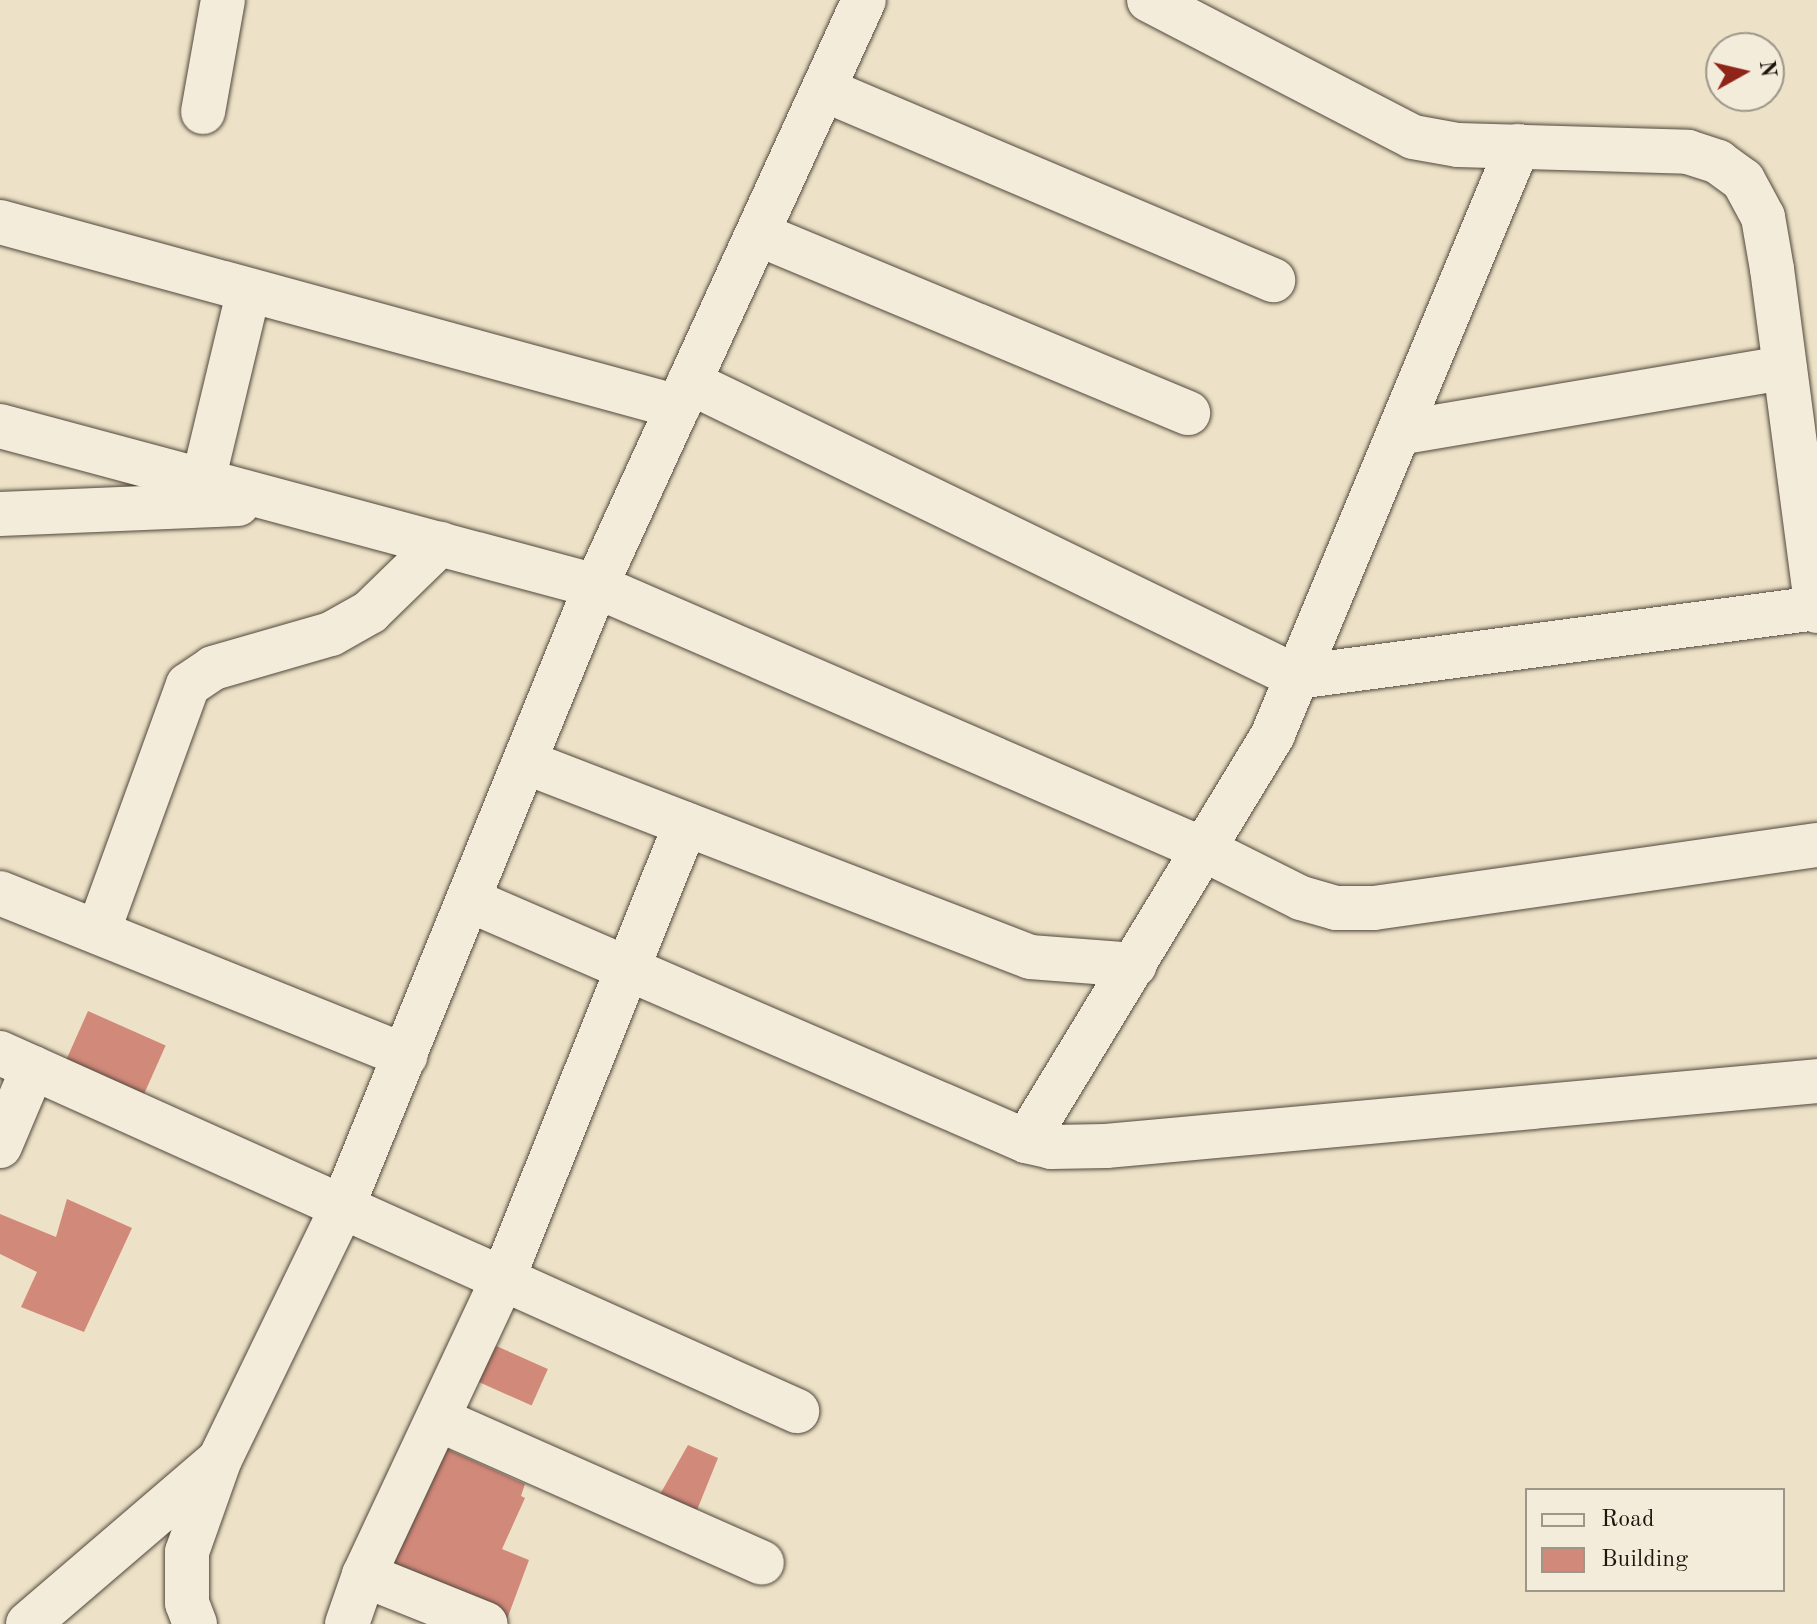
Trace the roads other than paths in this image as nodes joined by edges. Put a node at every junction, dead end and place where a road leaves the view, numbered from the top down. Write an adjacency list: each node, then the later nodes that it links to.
1 (223, 0): 5 (street)
2 (864, 0): 4 (street)
3 (1149, 0): 6 (street)
4 (825, 90): 8 (street); 9 (street)
5 (203, 112)
6 (1518, 146): 11 (street); 15 (street)
7 (0, 222): 10 (street)
8 (758, 234): 12 (street); 13 (street)
9 (1273, 280)
10 (249, 290): 12 (street); 16 (street)
11 (1785, 368): 15 (street); 21 (street)
12 (684, 395): 20 (street); 22 (street)
13 (1188, 413)
14 (0, 426): 16 (street)
15 (1399, 433): 22 (street)
16 (203, 481): 17 (street)
17 (280, 502): 18 (street); 19 (street)
18 (0, 514)
19 (440, 544): 20 (street); 29 (street)
20 (596, 586): 23 (street); 26 (street)
21 (1817, 609): 22 (street)
22 (1297, 677): 26 (street)
23 (525, 762): 24 (street); 28 (street)
24 (686, 824): 30 (street); 31 (street)
25 (1817, 845): 26 (street)
26 (1205, 850): 30 (street)
27 (0, 893): 29 (street)
28 (469, 900): 31 (street); 32 (street)
29 (98, 932): 32 (street)
30 (1135, 965): 35 (street)
31 (628, 970): 35 (street); 38 (street)
32 (405, 1056): 37 (street)
33 (17, 1061): 36 (street); 37 (street)
34 (1817, 1081): 35 (street)
35 (1026, 1141)
36 (0, 1146)
37 (342, 1208): 38 (street); 41 (street)
38 (504, 1276): 39 (street); 40 (street)
39 (797, 1411)
40 (440, 1420): 42 (street); 43 (street)
41 (220, 1459): 45 (street); 46 (street)
42 (762, 1563)
43 (364, 1575): 47 (street); 48 (street)
44 (0, 1604): 45 (street)
45 (27, 1624)
46 (195, 1624)
47 (347, 1624)
48 (486, 1624)

